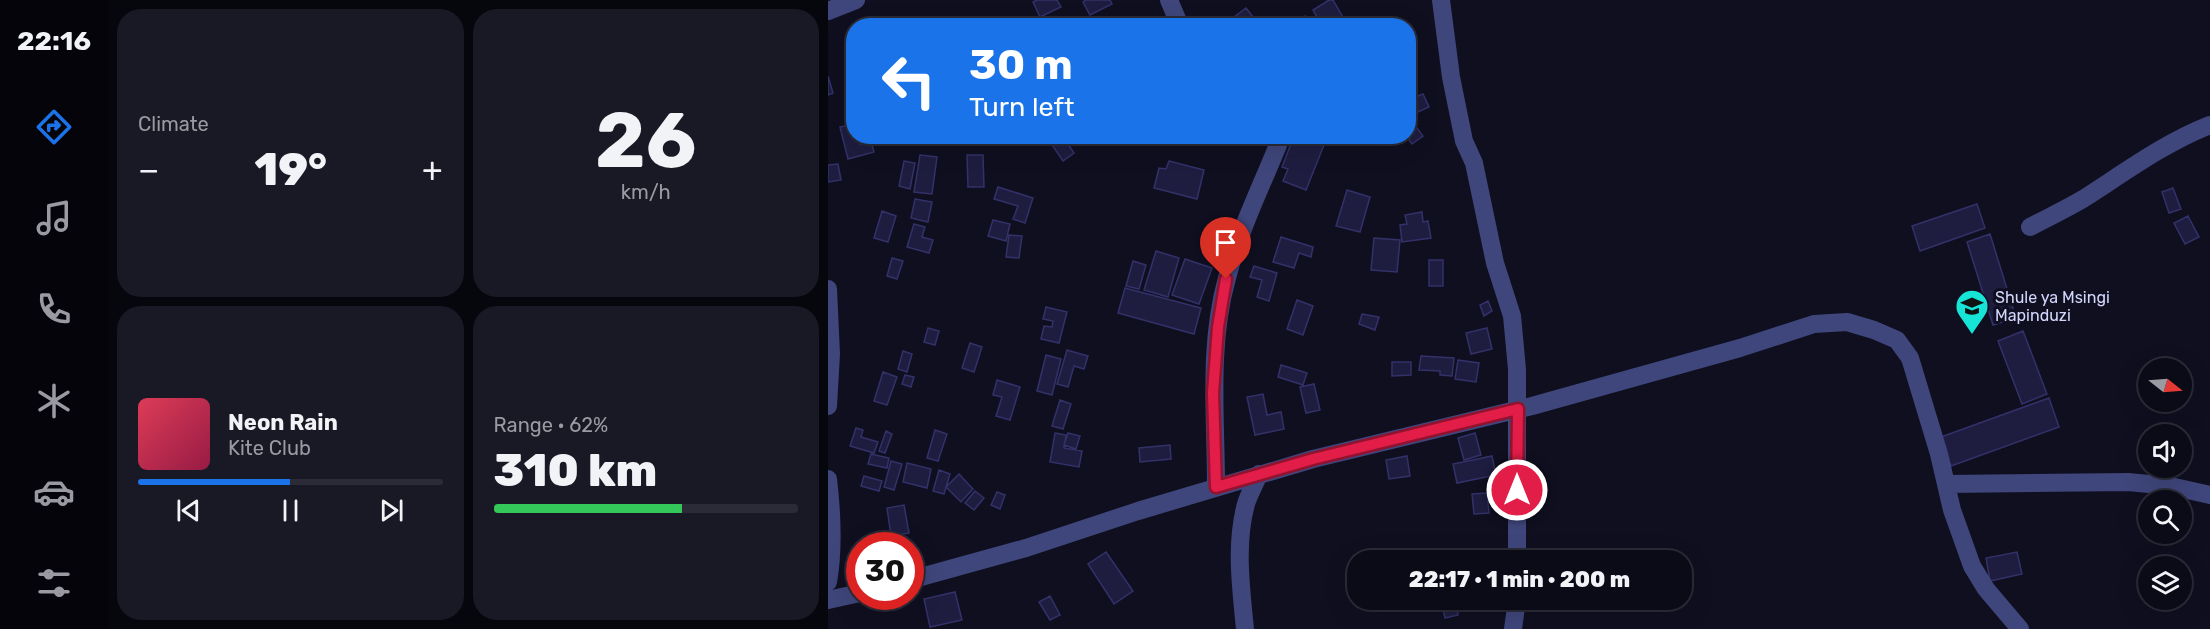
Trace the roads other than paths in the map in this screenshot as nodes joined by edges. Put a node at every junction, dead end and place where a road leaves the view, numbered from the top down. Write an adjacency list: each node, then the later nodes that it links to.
1 (856, 0): 4 (street)
2 (1169, 0): 5 (street)
3 (1441, 0): 12 (street)
4 (828, 11)
5 (1177, 18)
6 (2210, 125): 8 (street)
7 (1278, 144): 16 (street)
8 (2030, 227)
9 (828, 289): 10 (street)
10 (829, 342): 11 (street)
11 (828, 406)
12 (1518, 409): 13 (street); 15 (street); 18 (street)
13 (1259, 474): 16 (street); 24 (street)
14 (828, 479): 20 (street)
15 (1946, 484): 17 (street); 26 (street)
16 (1216, 487): 19 (street)
17 (2210, 495)
18 (1517, 550)
19 (924, 576)
20 (828, 582)
21 (846, 596): 22 (street)
22 (828, 600)
23 (1516, 610): 25 (street)
24 (1245, 629)
25 (1513, 629)
26 (2020, 629)

